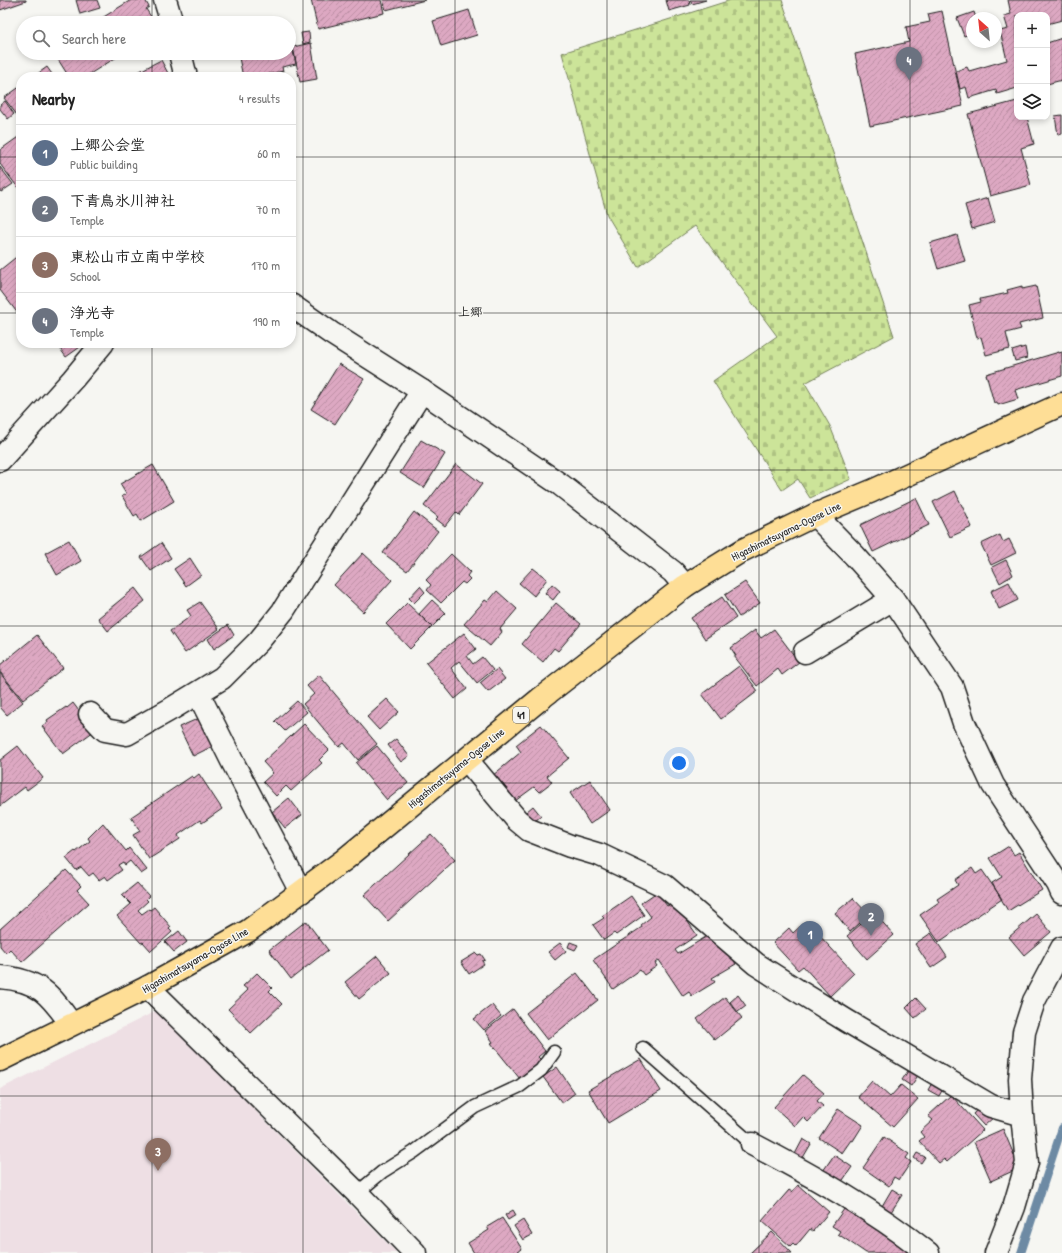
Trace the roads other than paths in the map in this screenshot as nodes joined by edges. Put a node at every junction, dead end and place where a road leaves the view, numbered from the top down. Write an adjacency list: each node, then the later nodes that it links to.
1 (165, 0): 2 (street)
2 (170, 16)
3 (182, 60): 4 (street)
4 (185, 72)
5 (296, 309): 7 (street)
6 (99, 348): 9 (street)
7 (422, 392): 11 (street); 14 (street)
8 (1062, 404): 10 (main road, Higashimatsuyama-Ogose Line / 41)
9 (0, 460)
10 (815, 515): 11 (main road, Higashimatsuyama-Ogose Line / 41); 12 (street)
11 (685, 586): 16 (main road, Higashimatsuyama-Ogose Line / 41)
12 (893, 599): 13 (street); 18 (street)
13 (805, 652)
14 (198, 693): 15 (street); 17 (street)
15 (90, 714)
16 (467, 760): 17 (main road, Higashimatsuyama-Ogose Line / 41); 26 (street)
17 (301, 892): 21 (main road, Higashimatsuyama-Ogose Line / 41)
18 (1062, 893)
19 (1062, 948): 26 (street)
20 (0, 977): 22 (street)
21 (148, 987): 22 (main road, Higashimatsuyama-Ogose Line / 41); 28 (street)
22 (71, 1024): 25 (main road, Higashimatsuyama-Ogose Line / 41)
23 (643, 1048): 27 (lane)
24 (554, 1052): 28 (lane)
25 (0, 1060)
26 (1022, 1115): 31 (street)
27 (752, 1144): 30 (street)
28 (357, 1193): 29 (street)
29 (415, 1253)
30 (928, 1253)
31 (996, 1253)

